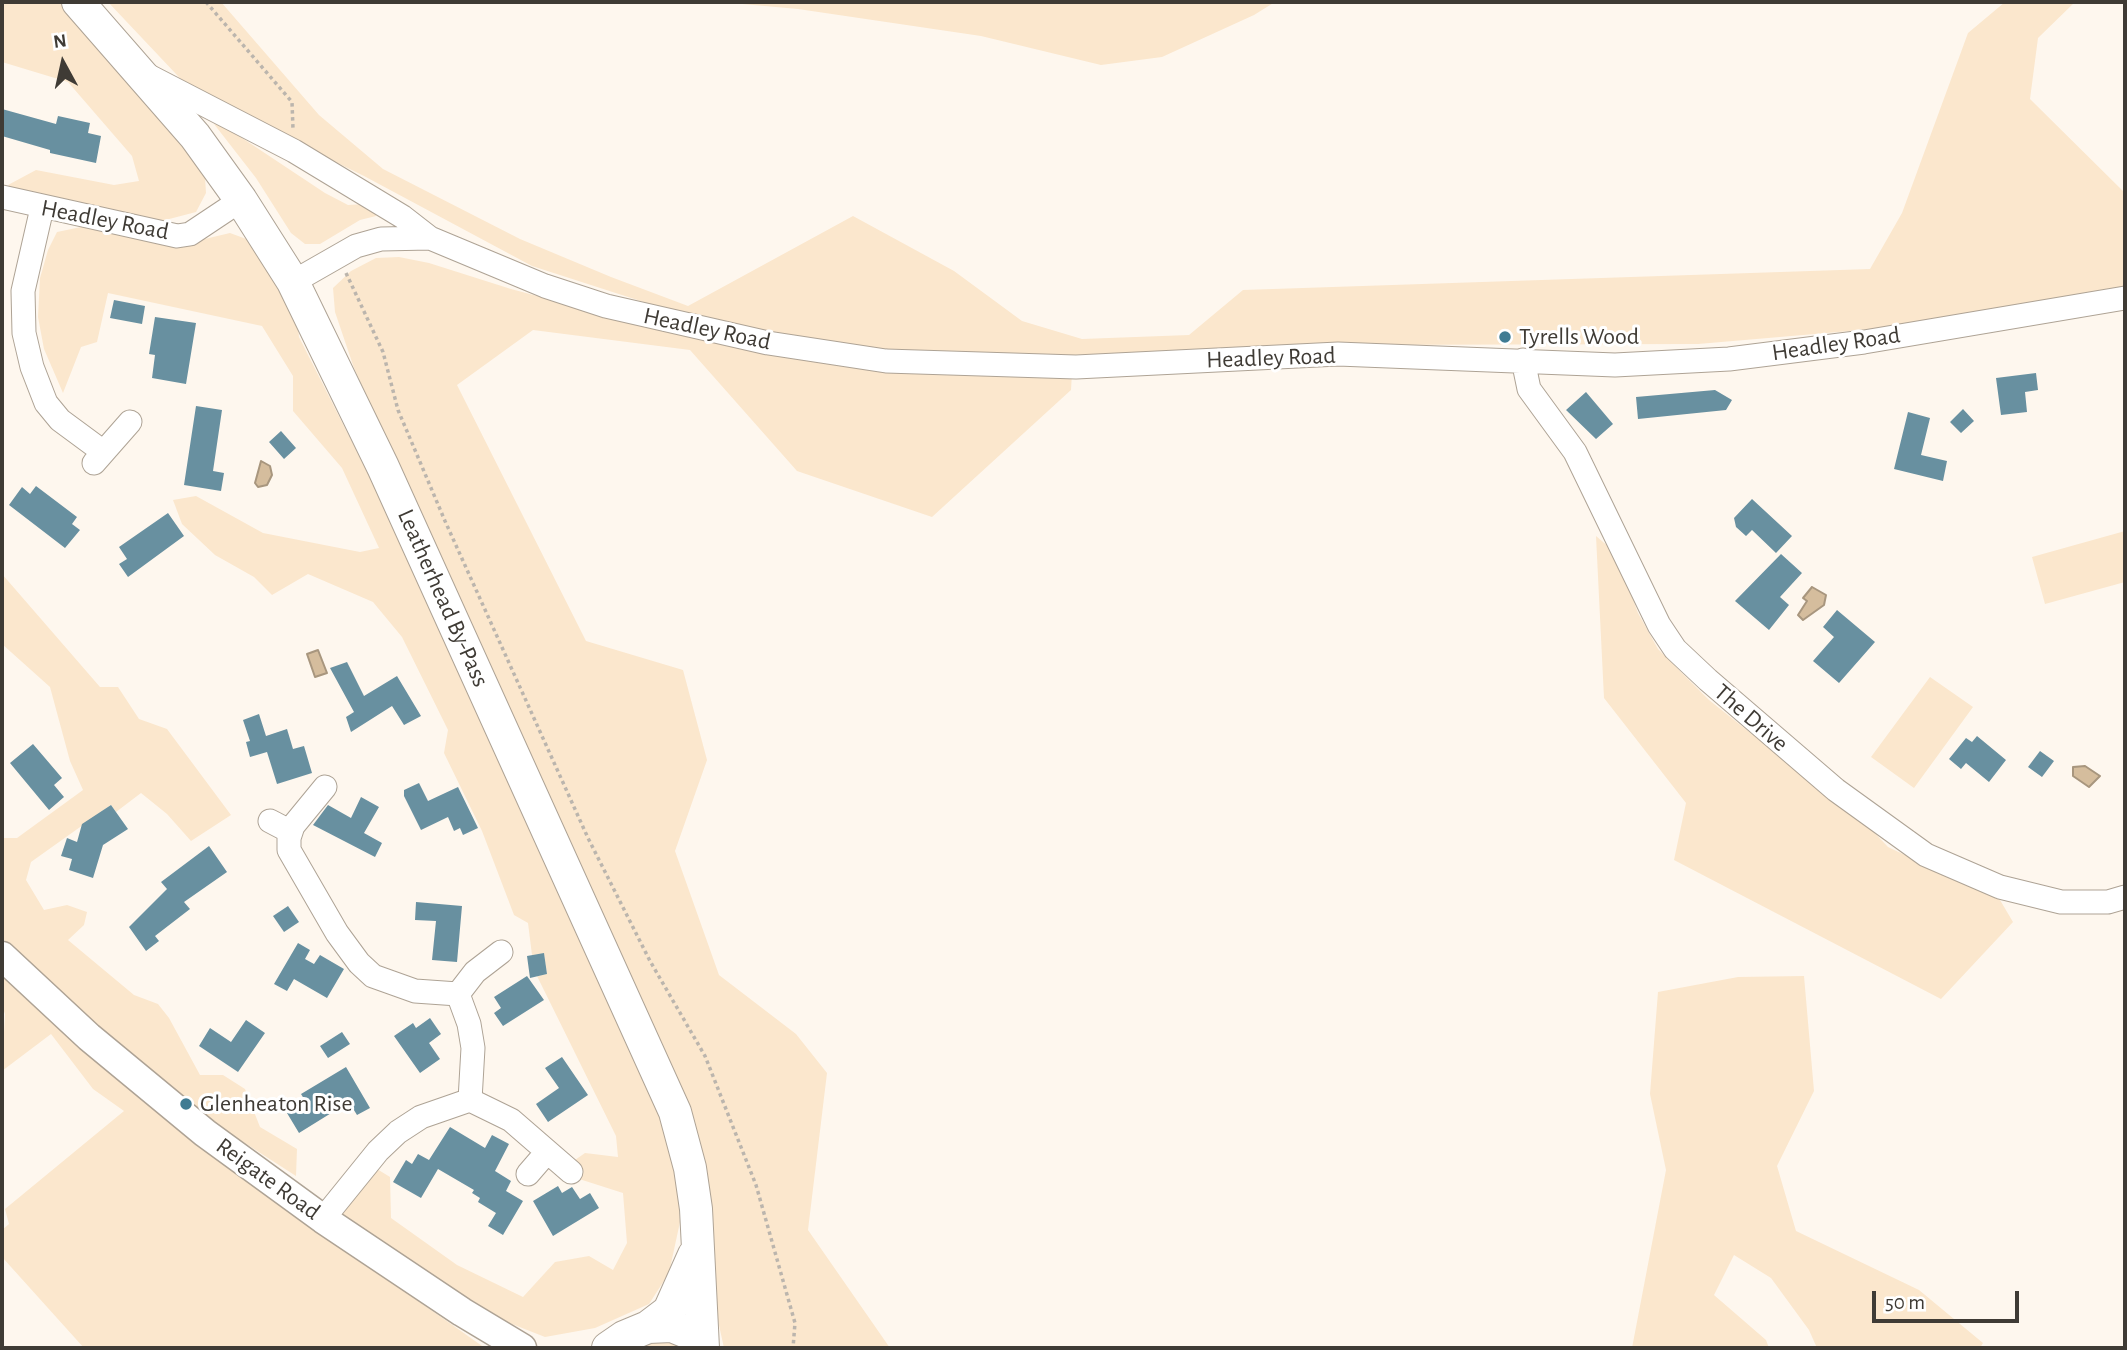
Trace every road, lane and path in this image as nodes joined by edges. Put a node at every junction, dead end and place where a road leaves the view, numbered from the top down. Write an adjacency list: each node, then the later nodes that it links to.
1 (78, 2): 3 (highway, Leatherhead By-Pass)
2 (206, 2): 4 (path)
3 (143, 73): 4 (street, Headley Road); 6 (highway, Leatherhead By-Pass)
4 (294, 151): 8 (street, Headley Road)
5 (2, 197): 7 (street, Headley Road)
6 (241, 200): 7 (street, Headley Road); 10 (highway, Leatherhead By-Pass)
7 (42, 208): 13 (street)
8 (430, 238): 9 (street, Headley Road); 12 (street, Headley Road)
9 (338, 255): 10 (street, Headley Road); 31 (path)
10 (293, 282): 26 (highway, Leatherhead By-Pass)
11 (2125, 298): 12 (street, Headley Road)
12 (1523, 360): 17 (street, The Drive)
13 (130, 422)
14 (325, 787): 16 (street)
15 (270, 821): 16 (street)
16 (291, 832): 20 (street)
17 (2125, 897)
18 (501, 952): 20 (street)
19 (2, 956): 25 (main road, Reigate Road)
20 (458, 994): 21 (street)
21 (470, 1100): 22 (street); 25 (street)
22 (547, 1152): 23 (street); 24 (street)
23 (571, 1172)
24 (528, 1174)
25 (323, 1219): 28 (main road, Reigate Road)
26 (696, 1250): 27 (highway, Leatherhead By-Pass); 30 (highway, Leatherhead By-Pass)
27 (648, 1327): 29 (highway); 30 (highway)
28 (522, 1348)
29 (608, 1348)
30 (703, 1348)
31 (793, 1348)

